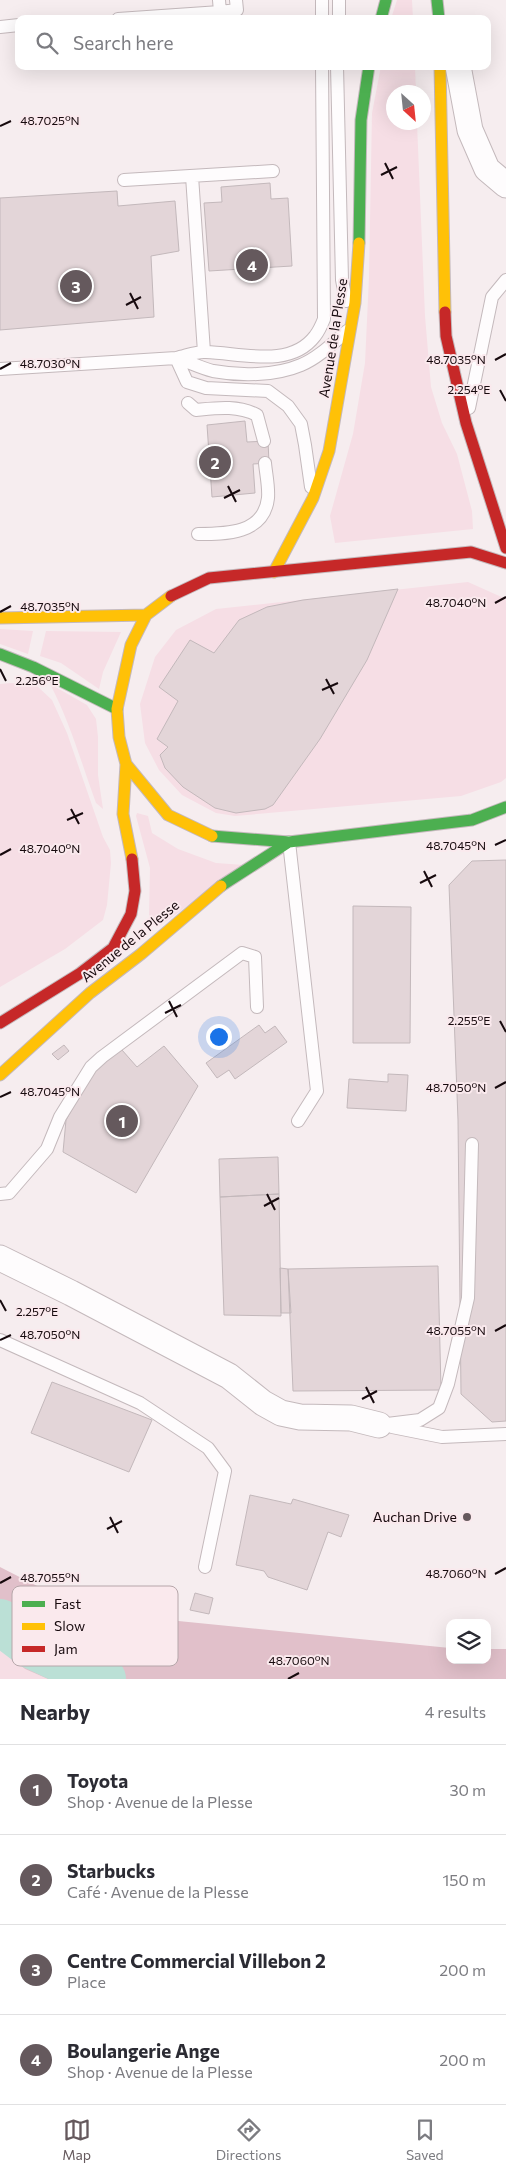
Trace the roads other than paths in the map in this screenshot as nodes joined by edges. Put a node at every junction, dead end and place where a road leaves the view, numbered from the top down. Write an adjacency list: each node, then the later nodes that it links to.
1 (200, 0): 9 (lane)
2 (322, 0): 11 (lane)
3 (339, 0): 12 (lane)
4 (386, 0): 13 (main road)
5 (437, 0): 14 (main road)
6 (444, 0): 15 (street)
7 (237, 5): 8 (lane)
8 (219, 6): 9 (lane)
9 (200, 13): 10 (lane)
10 (173, 15)
11 (322, 15)
12 (339, 15)
13 (382, 15)
14 (439, 15)
15 (447, 15)
16 (15, 25): 17 (lane)
17 (0, 27)
18 (322, 70): 29 (lane)
19 (337, 70): 28 (lane)
20 (368, 70): 28 (main road, Avenue de la Plesse)
21 (440, 70): 33 (main road)
22 (459, 70): 26 (street)
23 (273, 171): 24 (lane)
24 (192, 176): 25 (lane); 29 (lane)
25 (124, 180)
26 (506, 185)
27 (506, 280): 33 (lane)
28 (351, 328): 30 (lane); 36 (main road, Avenue de la Plesse)
29 (204, 352): 30 (lane)
30 (176, 358): 31 (lane); 36 (lane)
31 (0, 368)
32 (188, 403): 34 (lane)
33 (466, 423): 38 (main road)
34 (264, 441)
35 (265, 463): 37 (lane)
36 (312, 499): 40 (main road, Avenue de la Plesse)
37 (198, 534)
38 (506, 548)
39 (506, 563): 40 (main road, Avenue de la Plesse)
40 (274, 572): 42 (main road, Avenue de la Plesse)
41 (0, 612): 43 (lane)
42 (146, 615): 43 (main road); 46 (main road, Avenue de la Plesse)
43 (23, 617): 44 (main road)
44 (0, 618)
45 (0, 654): 46 (main road)
46 (118, 709): 47 (main road, Avenue de la Plesse)
47 (126, 764): 49 (main road, Avenue de la Plesse); 51 (main road, Avenue de la Plesse)
48 (506, 807): 49 (main road, Avenue de la Plesse)
49 (289, 842): 52 (main road, Avenue de la Plesse); 53 (lane)
50 (257, 1007): 55 (lane)
51 (0, 1023)
52 (0, 1075)
53 (298, 1121)
54 (472, 1144): 58 (lane)
55 (0, 1194)
56 (0, 1258): 58 (street)
57 (0, 1340): 60 (lane)
58 (379, 1425): 59 (lane)
59 (506, 1434)
60 (205, 1567)

